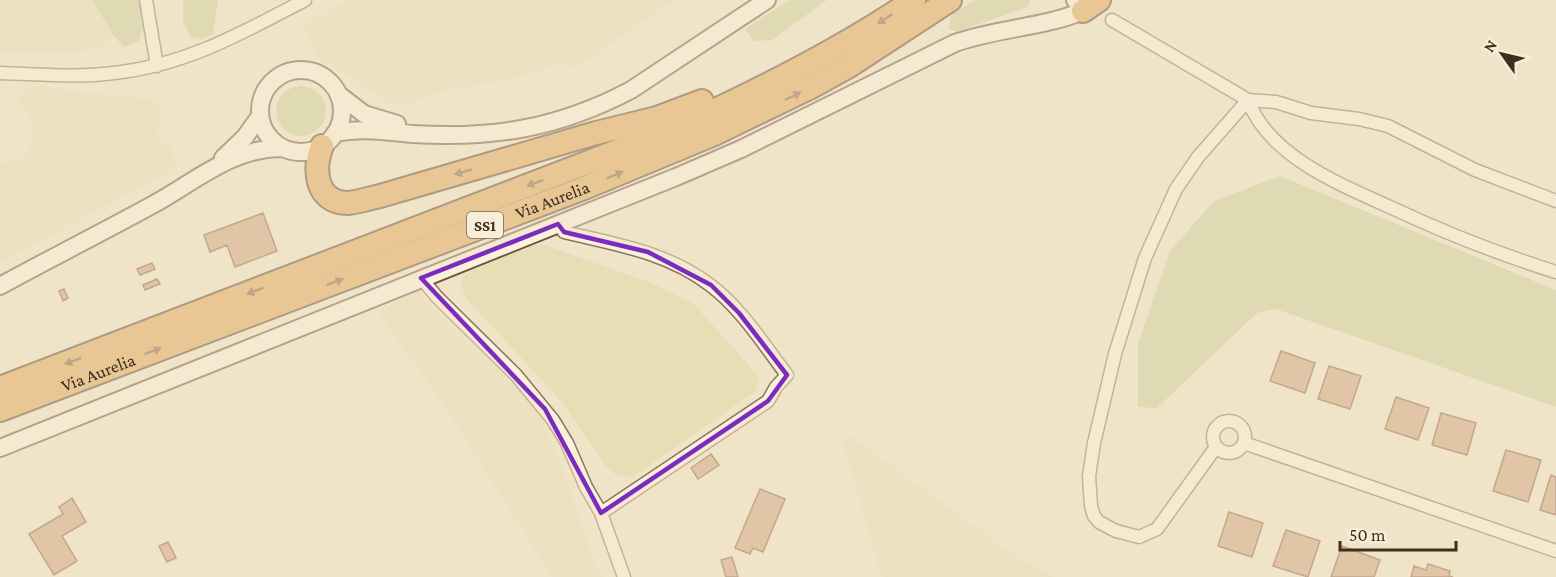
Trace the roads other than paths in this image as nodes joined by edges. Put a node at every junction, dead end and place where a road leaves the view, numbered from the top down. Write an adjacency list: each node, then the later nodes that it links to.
1 (146, 0): 9 (street)
2 (305, 0): 9 (street)
3 (767, 0): 14 (street)
4 (914, 0): 8 (highway, Via Aurelia / SS1, one-way to 8)
5 (951, 0): 24 (highway, Via Aurelia / SS1, one-way to 5)
6 (1086, 4): 19 (street)
7 (1112, 20): 12 (street)
8 (855, 38): 15 (highway, one-way to 15); 23 (highway, Via Aurelia / SS1, one-way to 23)
9 (157, 66): 10 (street)
10 (0, 73)
11 (339, 94): 13 (street); 14 (street); 15 (street)
12 (1248, 100): 18 (street); 20 (street); 26 (street)
13 (260, 116): 16 (street); 17 (street)
14 (436, 134): 15 (street)
15 (329, 139): 16 (street)
16 (282, 148): 17 (street)
17 (206, 171): 22 (street)
18 (1556, 201)
19 (558, 224): 21 (street); 28 (street)
20 (1556, 272)
21 (421, 278): 27 (street); 28 (street)
22 (0, 286)
23 (0, 388)
24 (0, 410)
25 (1244, 443): 26 (street); 26 (street); 29 (street)
26 (1216, 447)
27 (0, 448)
28 (601, 513): 30 (street)
29 (1556, 551)
30 (624, 577)

